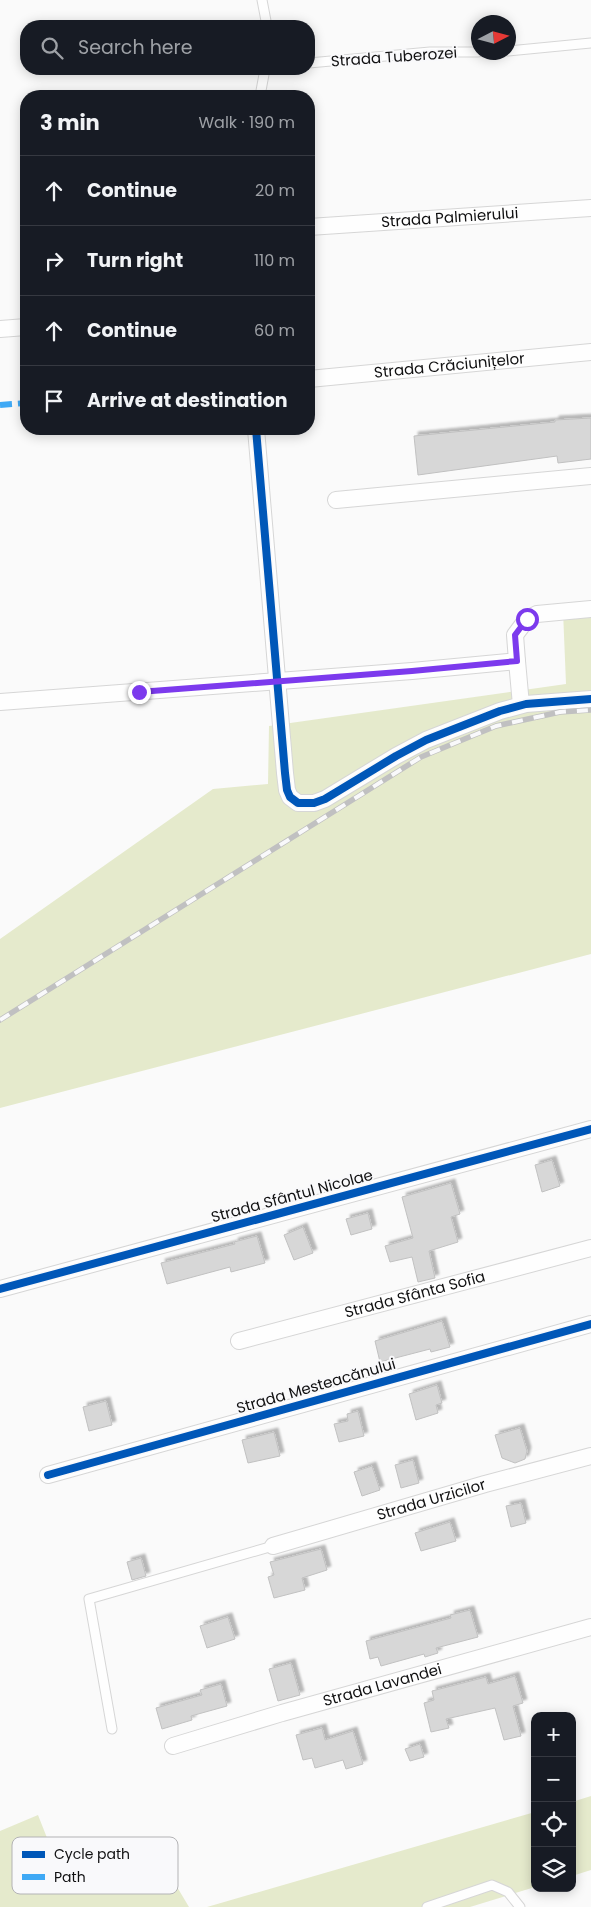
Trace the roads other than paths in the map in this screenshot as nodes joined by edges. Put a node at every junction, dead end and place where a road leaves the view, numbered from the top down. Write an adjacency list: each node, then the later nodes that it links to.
1 (262, 0): 2 (lane)
2 (266, 20)
3 (591, 43): 4 (lane)
4 (516, 50)
5 (471, 52): 6 (lane, Strada Tuberozei)
6 (315, 62)
7 (264, 75): 8 (lane)
8 (261, 90)
9 (591, 208): 10 (street, Strada Palmierului)
10 (315, 227)
11 (20, 327): 12 (street)
12 (0, 329)
13 (591, 352): 14 (street, Strada Crăciunițelor)
14 (315, 377)
15 (256, 435): 20 (street)
16 (591, 476): 17 (street)
17 (336, 500)
18 (591, 609): 19 (street)
19 (517, 661): 20 (street); 23 (street)
20 (277, 681): 22 (street); 23 (street)
21 (591, 699): 23 (street)
22 (0, 702)
23 (521, 705)
24 (591, 1129): 26 (street, Strada Sfântul Nicolae)
25 (591, 1248): 28 (street, Strada Sfânta Sofia)
26 (0, 1290)
27 (591, 1324): 30 (street, Strada Mesteacănului)
28 (239, 1341)
29 (591, 1456): 31 (street, Strada Urzicilor)
30 (48, 1475)
31 (273, 1546): 33 (lane)
32 (591, 1627): 34 (street, Strada Lavandei)
33 (112, 1729)
34 (173, 1746)
35 (427, 1907): 36 (lane)
36 (520, 1907)

